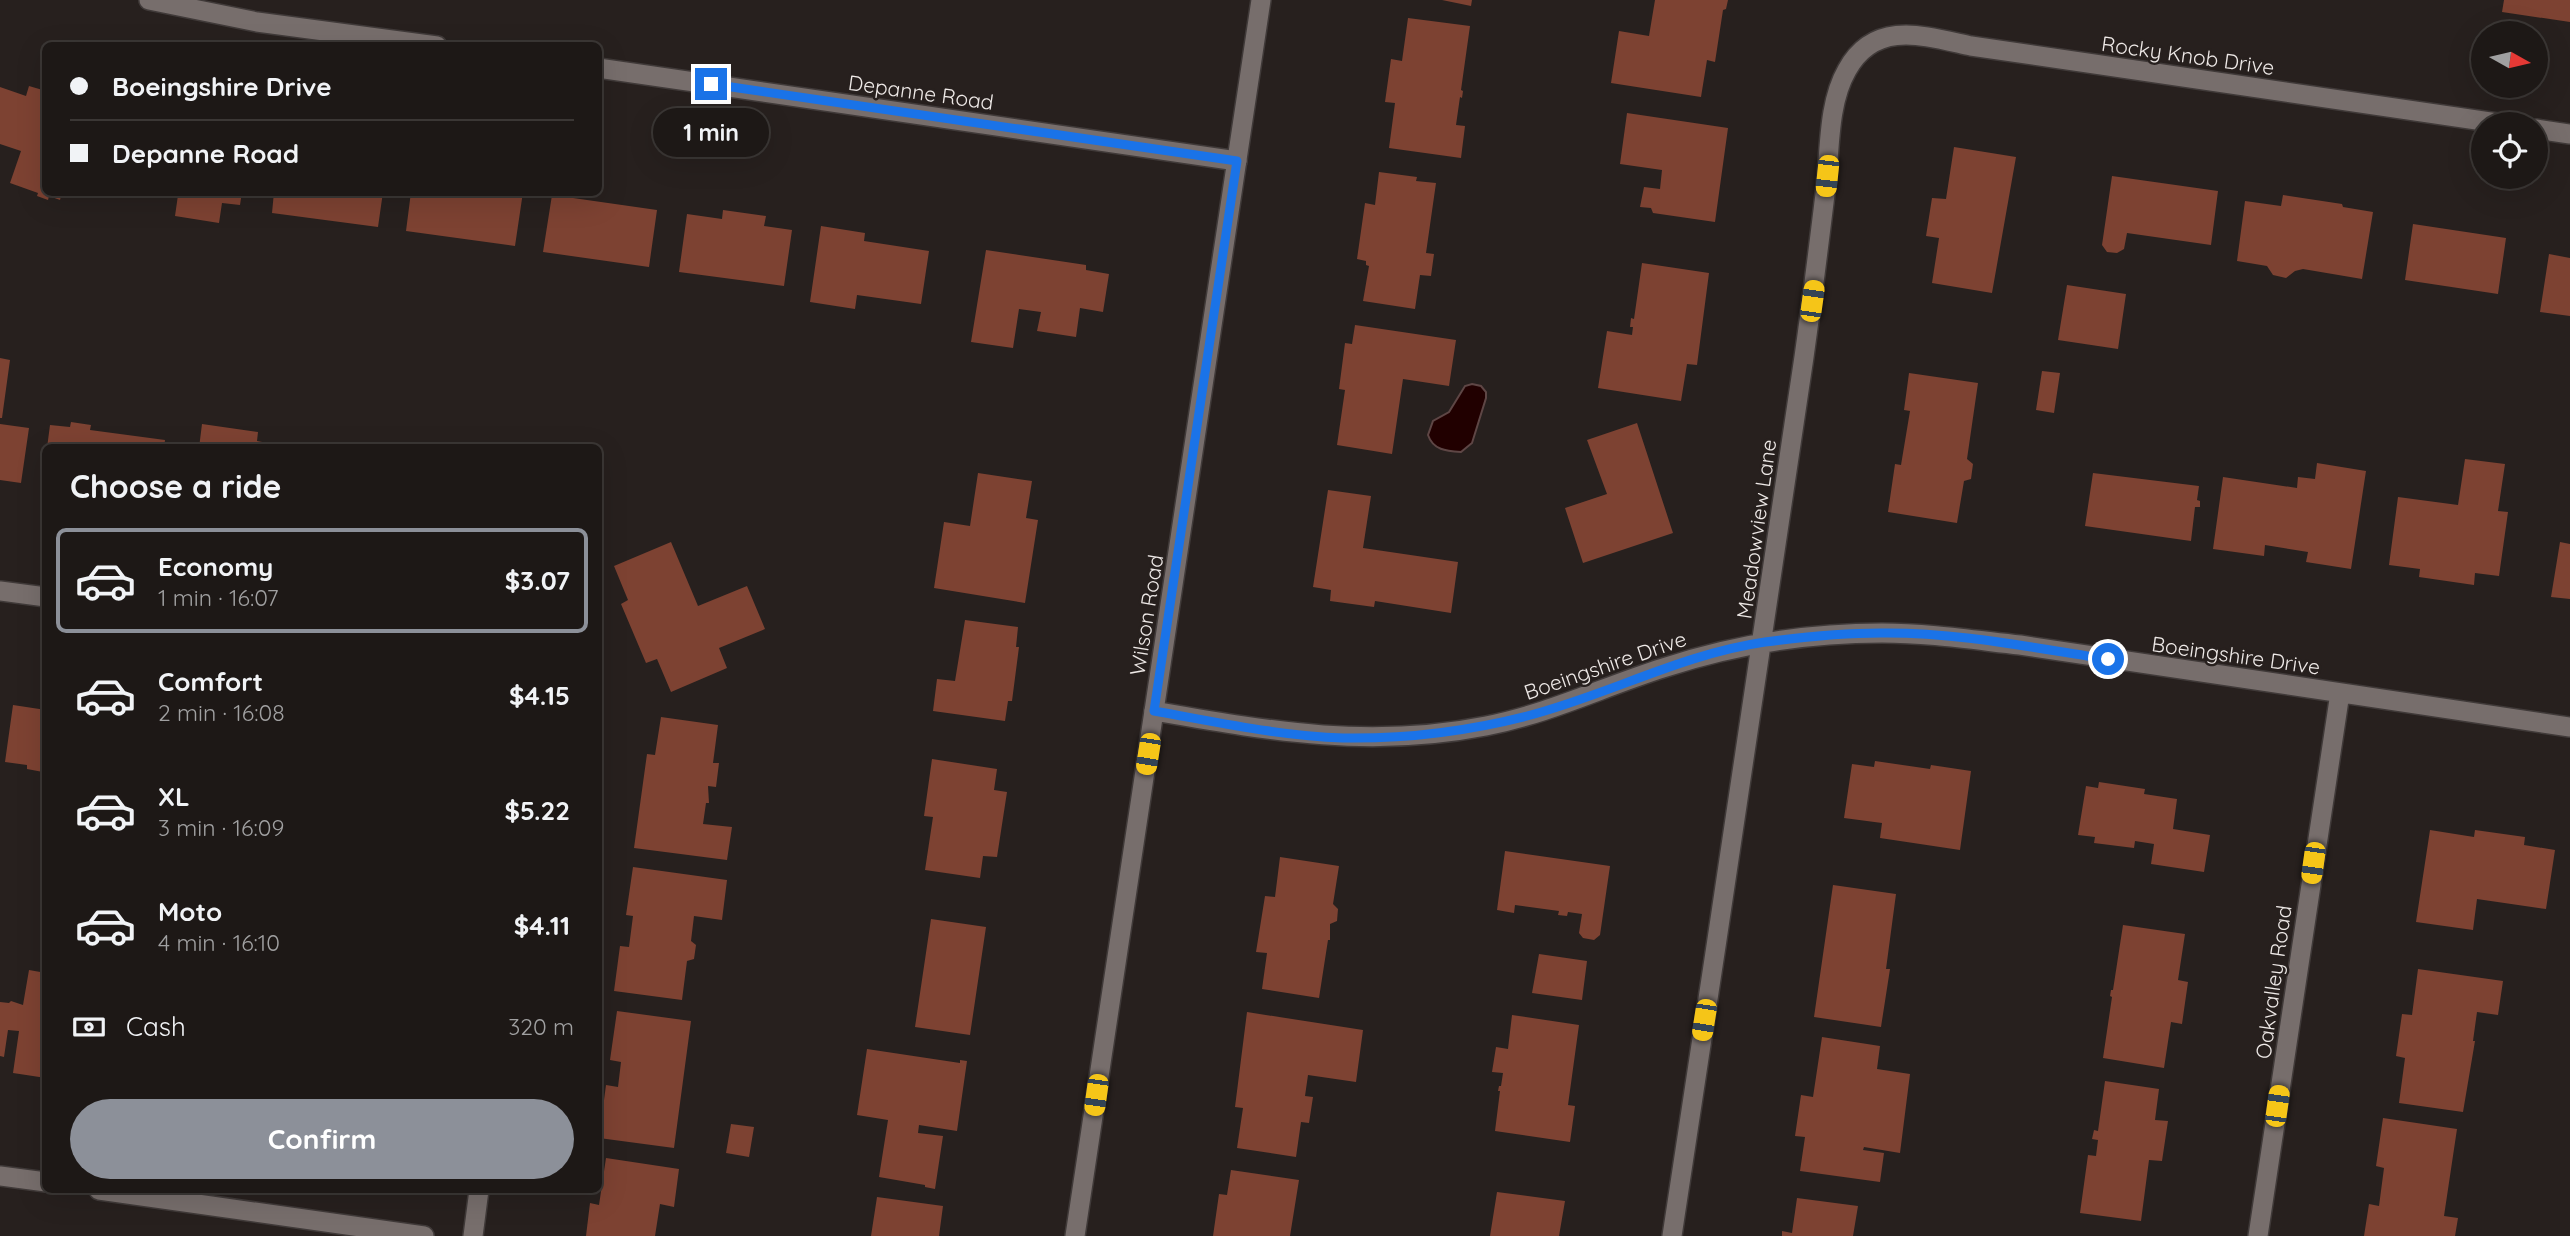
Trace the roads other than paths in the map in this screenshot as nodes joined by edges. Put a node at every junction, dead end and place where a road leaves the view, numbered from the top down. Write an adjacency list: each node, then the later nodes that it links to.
1 (149, 0): 3 (street)
2 (1261, 0): 9 (street, Wilson Road)
3 (408, 42)
4 (1868, 44): 6 (street, Rocky Knob Drive); 12 (street, Meadowview Lane)
5 (602, 69): 9 (street, Depanne Road)
6 (2471, 119)
7 (2548, 131): 8 (street)
8 (2570, 134)
9 (1237, 161): 14 (street, Wilson Road)
10 (0, 591): 11 (street)
11 (42, 596)
12 (1763, 642): 13 (street, Boeingshire Drive); 14 (street, Boeingshire Drive); 23 (street, Meadowview Lane)
13 (2340, 693): 15 (street, Boeingshire Drive); 24 (street, Oakvalley Road)
14 (1154, 711): 22 (street, Wilson Road)
15 (2570, 727)
16 (0, 1176): 17 (street)
17 (42, 1181)
18 (120, 1193): 20 (street)
19 (479, 1193): 21 (street)
20 (424, 1236)
21 (472, 1236)
22 (1075, 1236)
23 (1672, 1236)
24 (2258, 1236)

